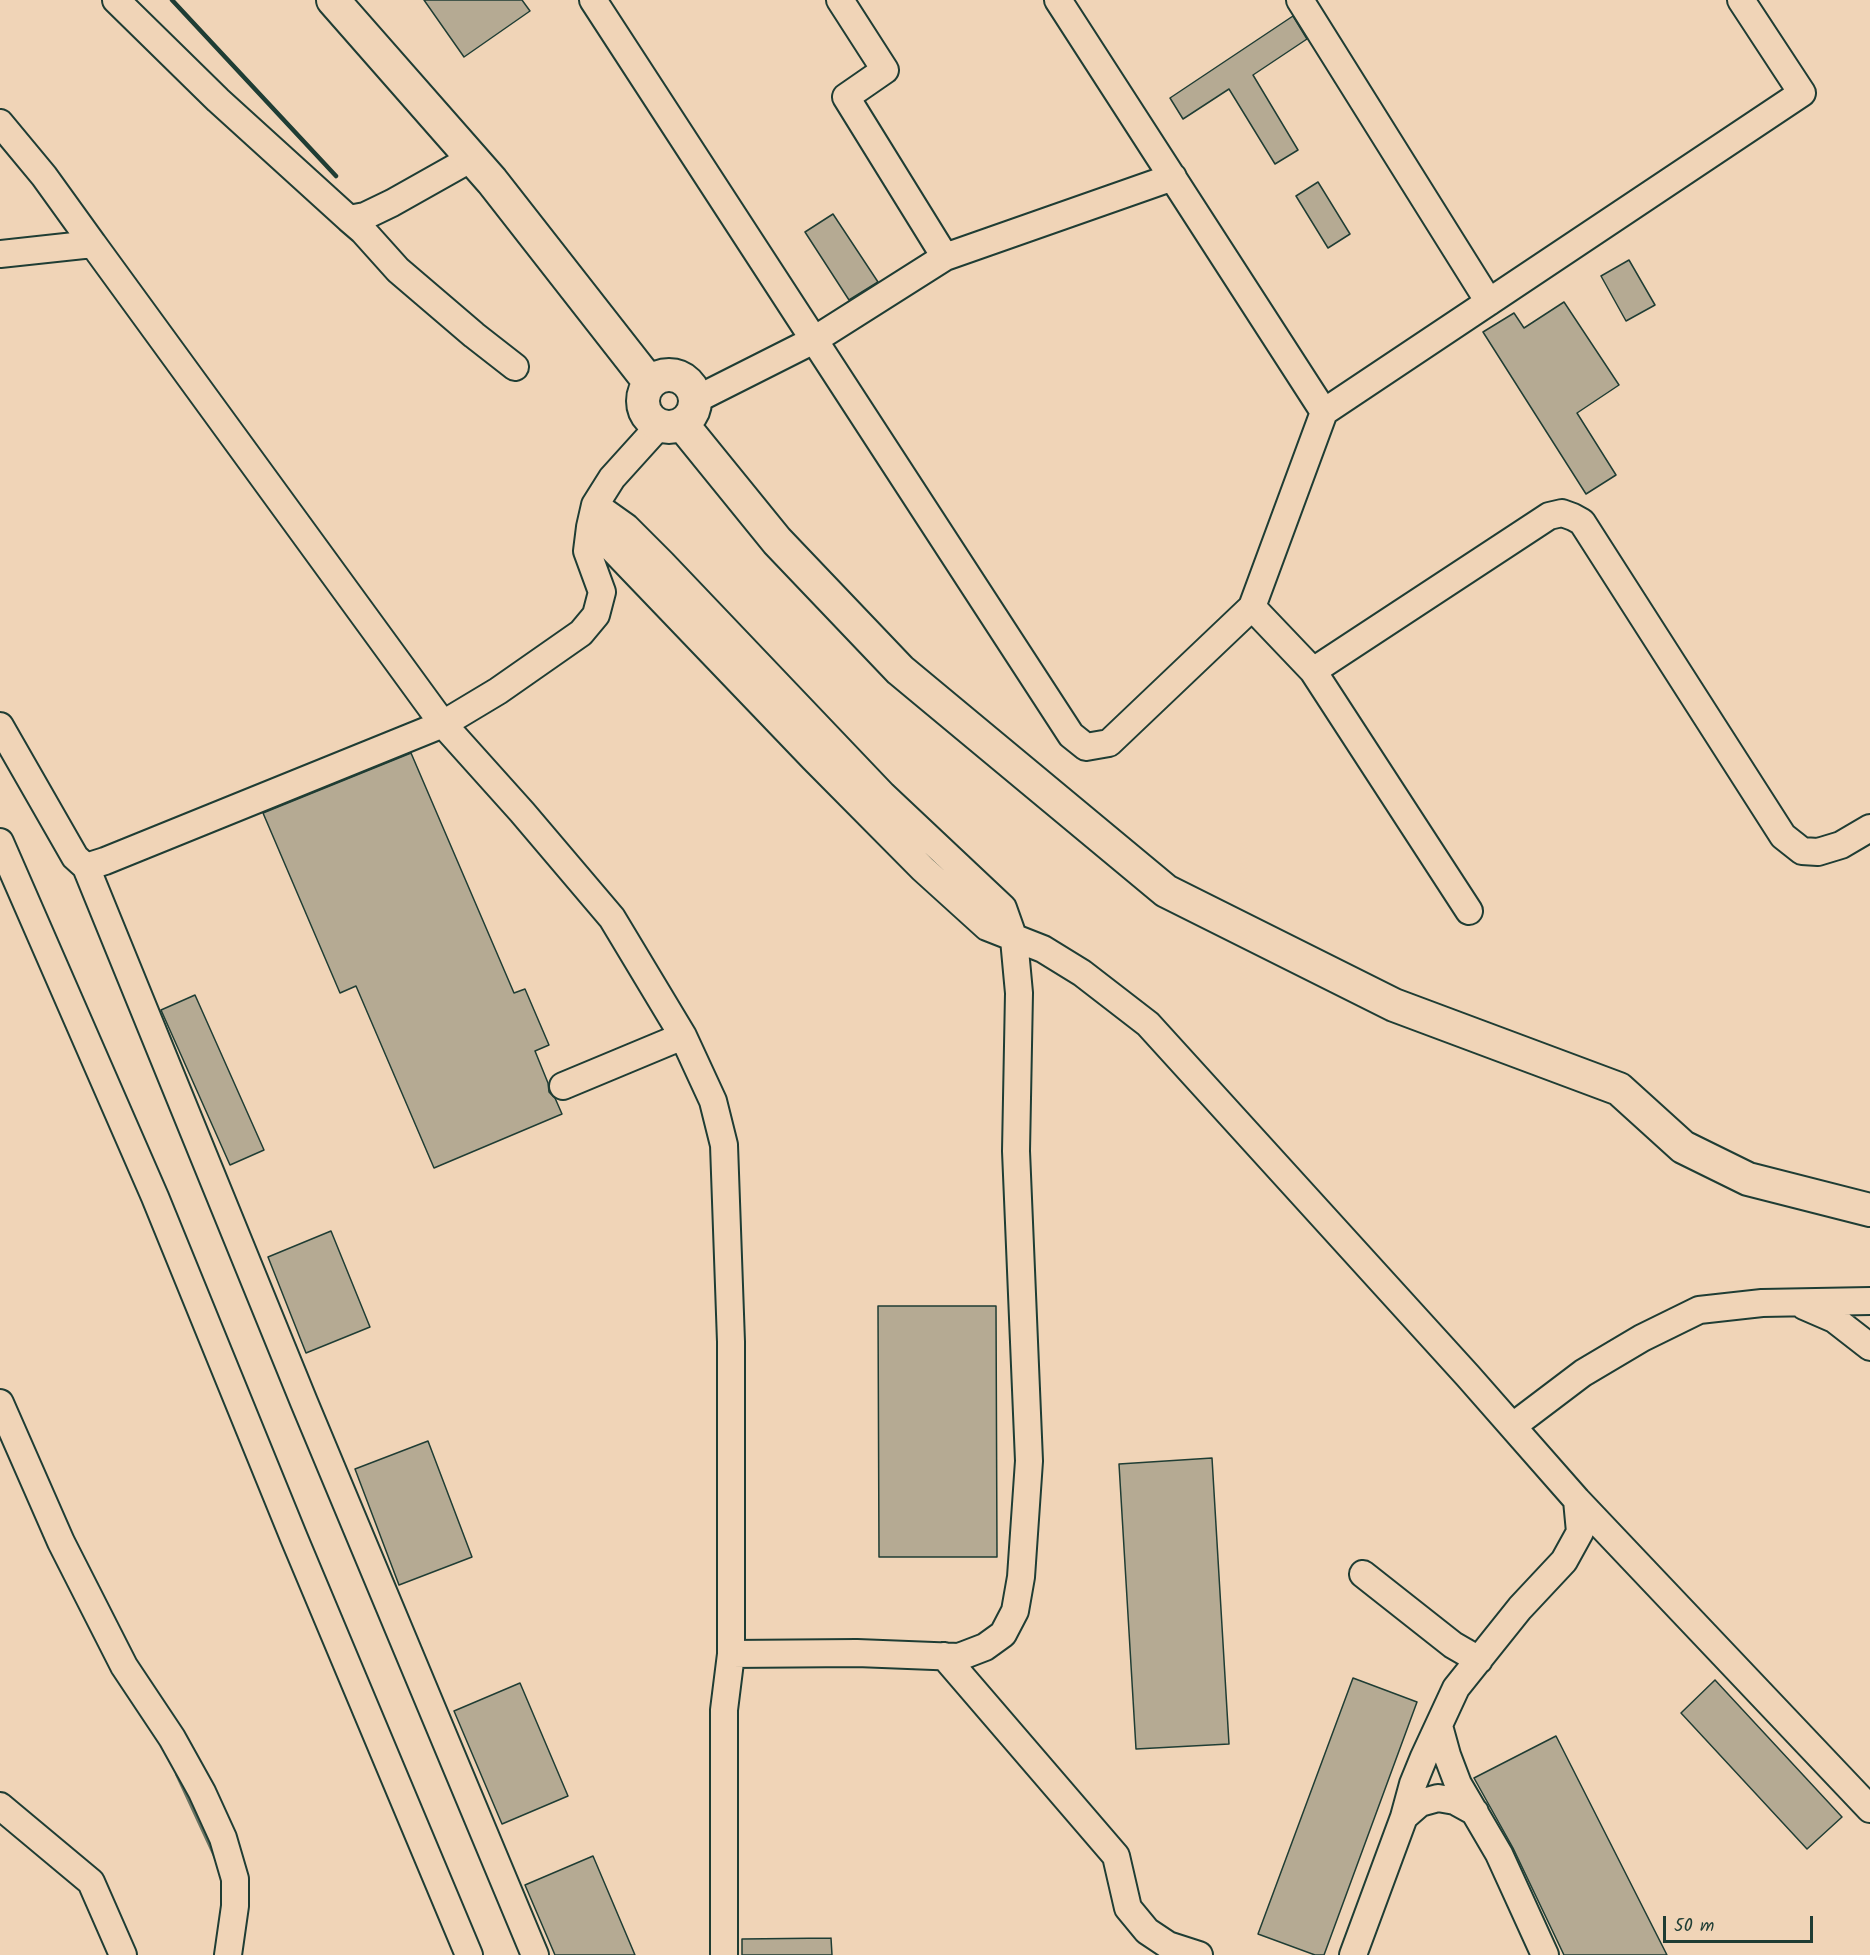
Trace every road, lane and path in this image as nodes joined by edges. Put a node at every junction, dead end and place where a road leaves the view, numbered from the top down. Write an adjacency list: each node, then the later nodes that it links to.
1 (116, 0): 11 (street)
2 (333, 0): 9 (main road)
3 (593, 0): 16 (street)
4 (840, 0): 14 (street)
5 (1058, 0): 10 (street)
6 (1300, 0): 15 (street)
7 (1741, 0): 15 (street)
8 (0, 123): 12 (street)
9 (472, 158): 11 (street); 18 (main road)
10 (1173, 177): 14 (street); 19 (street)
11 (359, 222): 17 (street)
12 (93, 244): 13 (street); 24 (street)
13 (0, 254)
14 (945, 257): 16 (street)
15 (1489, 302): 19 (street)
16 (814, 340): 20 (street); 22 (street)
17 (515, 367)
18 (650, 383): 20 (main road); 20 (main road)
19 (1324, 412): 22 (street)
20 (679, 417): 21 (street); 33 (main road)
21 (595, 505): 24 (street); 30 (street)
22 (1252, 607): 23 (street)
23 (1313, 671): 26 (street); 29 (street)
24 (444, 724): 28 (street); 31 (street)
25 (0, 726): 28 (street)
26 (1870, 828)
27 (0, 842): 52 (street)
28 (86, 867): 53 (street)
29 (1469, 910)
30 (1014, 939): 38 (street); 42 (street)
31 (683, 1036): 32 (street); 41 (street)
32 (563, 1086)
33 (1870, 1210)
34 (1870, 1301): 35 (street)
35 (1795, 1302): 36 (street); 38 (street)
36 (1870, 1347)
37 (0, 1403): 51 (street)
38 (1513, 1426): 39 (street)
39 (1577, 1500): 43 (street); 46 (street)
40 (1362, 1574): 43 (street)
41 (731, 1654): 42 (street); 54 (street)
42 (944, 1656): 49 (street)
43 (1479, 1660): 44 (street)
44 (1439, 1726): 47 (street); 48 (street)
45 (0, 1806): 50 (street)
46 (1870, 1809)
47 (1475, 1812): 48 (street); 57 (street)
48 (1404, 1817): 56 (street)
49 (1166, 1950): 55 (street)
50 (123, 1955)
51 (228, 1955)
52 (469, 1955)
53 (535, 1955)
54 (724, 1955)
55 (1199, 1955)
56 (1353, 1955)
57 (1545, 1955)

